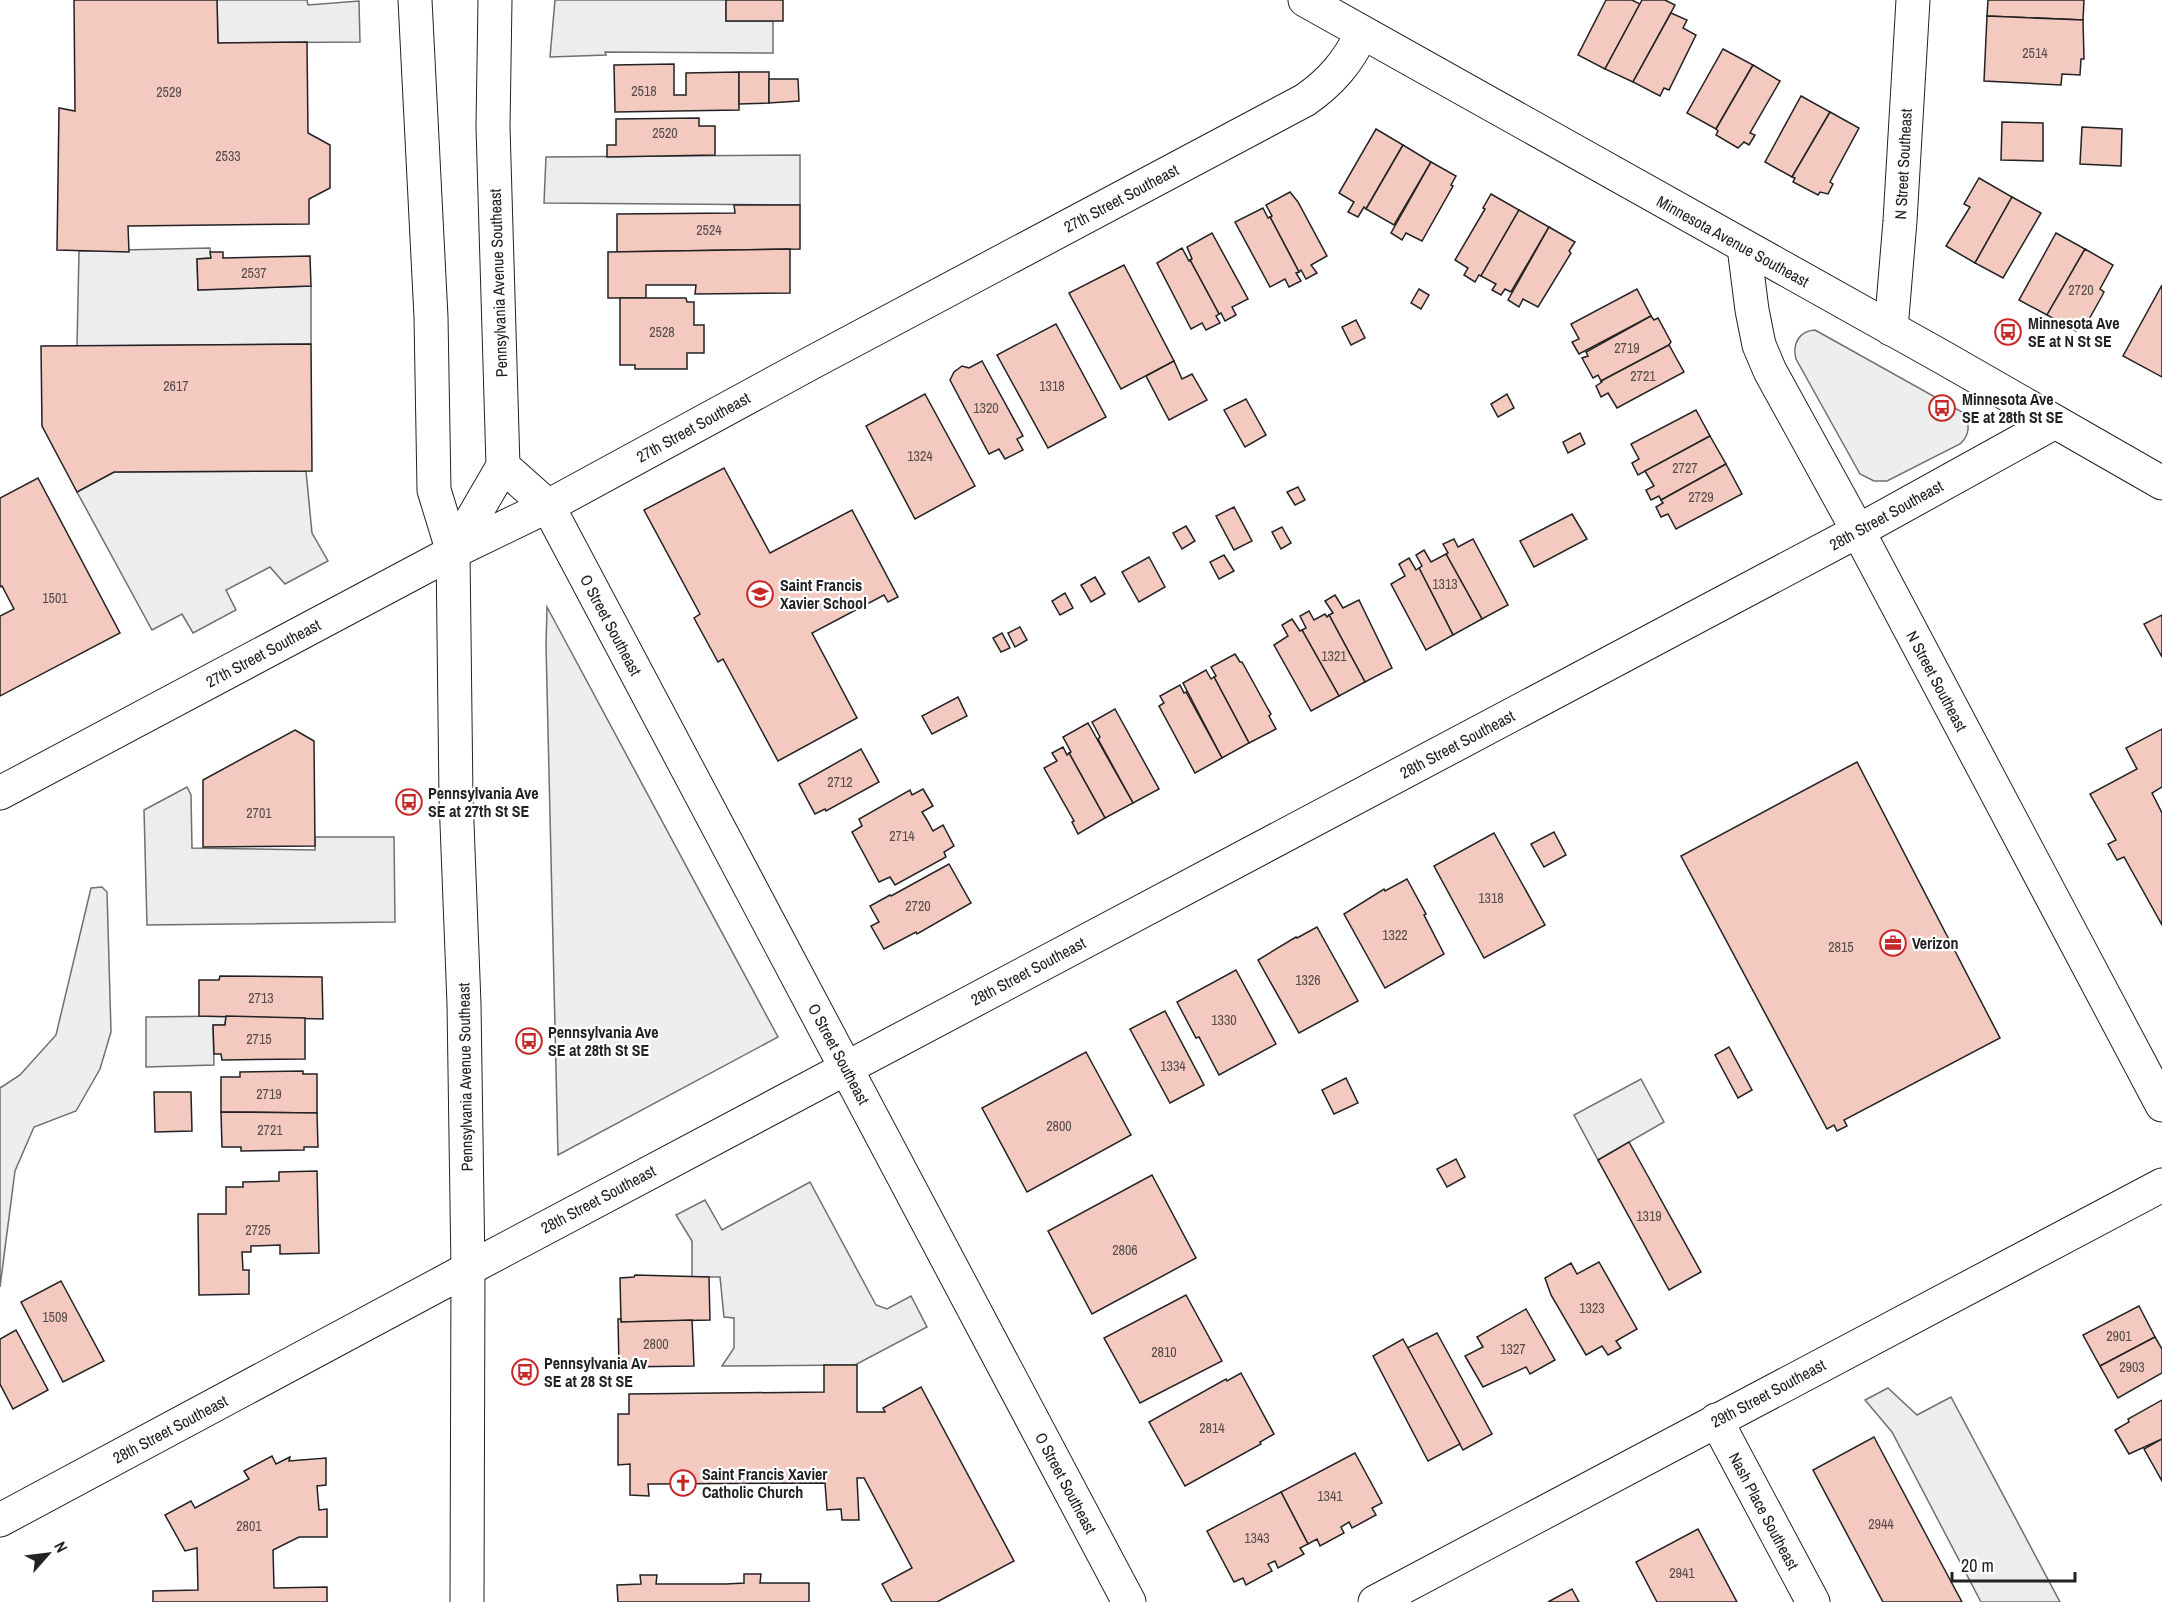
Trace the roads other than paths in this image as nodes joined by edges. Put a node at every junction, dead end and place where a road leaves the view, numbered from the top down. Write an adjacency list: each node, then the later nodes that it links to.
1 (415, 0): 13 (main road, Pennsylvania Avenue Southeast)
2 (495, 0): 9 (main road, Pennsylvania Avenue Southeast)
3 (1305, 0): 5 (main road, Minnesota Avenue Southeast)
4 (1913, 0): 7 (main road, N Street Southeast)
5 (1362, 33): 6 (main road, Minnesota Avenue Southeast); 11 (main road, 27th Street Southeast)
6 (1744, 247): 7 (main road, Minnesota Avenue Southeast); 12 (main road, N Street Southeast)
7 (1891, 329): 8 (main road, Minnesota Avenue Southeast)
8 (2055, 422): 10 (main road, Minnesota Avenue Southeast); 12 (main road, 28th Street Southeast)
9 (502, 466): 11 (main road); 13 (main road)
10 (2162, 483)
11 (548, 506): 13 (main road, 27th Street Southeast); 15 (main road, O Street Southeast)
12 (1858, 531): 15 (main road, 28th Street Southeast); 16 (main road, N Street Southeast)
13 (453, 552): 14 (main road, 27th Street Southeast); 18 (main road, Pennsylvania Avenue Southeast)
14 (0, 793)
15 (846, 1068): 18 (main road, 28th Street Southeast); 22 (main road, O Street Southeast)
16 (2162, 1105)
17 (2162, 1185): 19 (main road, 29th Street Southeast)
18 (468, 1269): 20 (main road, 28th Street Southeast); 21 (main road, Pennsylvania Avenue Southeast)
19 (1716, 1420): 23 (main road, 29th Street Southeast); 24 (main road, Nash Place Southeast)
20 (0, 1520)
21 (467, 1602)
22 (1129, 1602)
23 (1375, 1602)
24 (1813, 1602)

